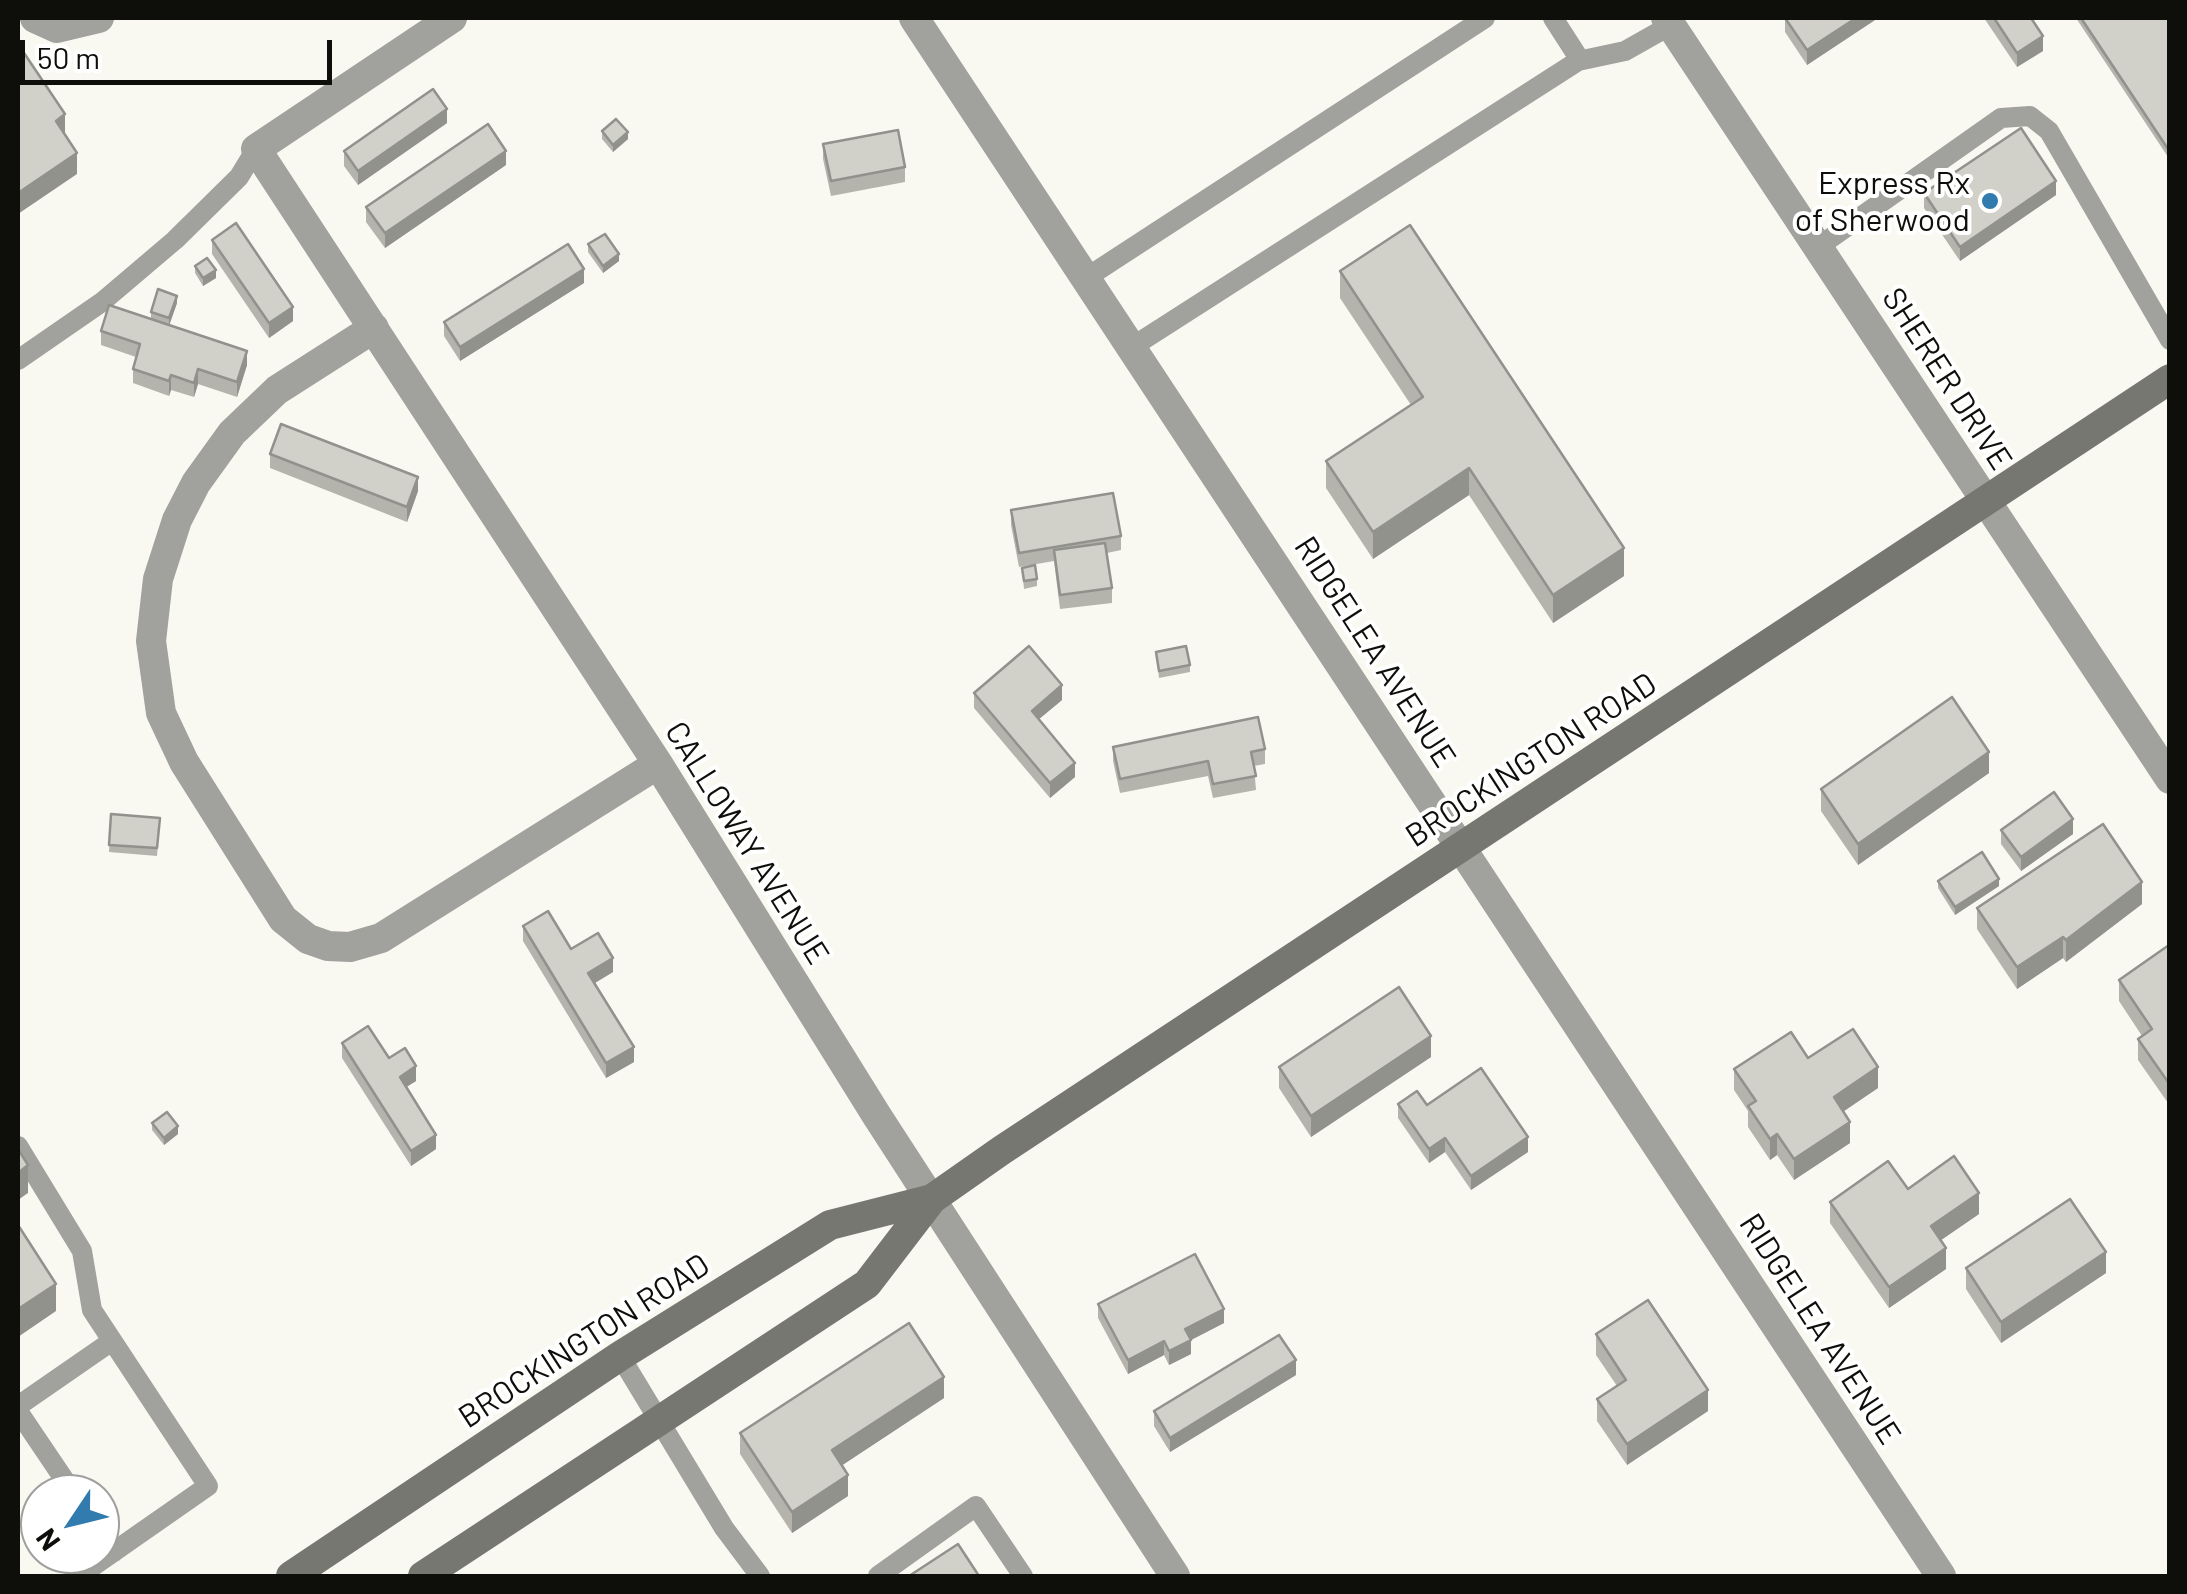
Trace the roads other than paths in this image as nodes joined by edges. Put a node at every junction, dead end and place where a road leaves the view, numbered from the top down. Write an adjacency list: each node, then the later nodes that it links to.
1 (35, 18): 2 (street)
2 (99, 18)
3 (452, 18): 9 (street)
4 (914, 18): 11 (street, RIDGELEA AVENUE)
5 (1485, 18): 11 (lane)
6 (1553, 18): 8 (lane)
7 (1668, 21): 8 (lane); 10 (street, SHERER DRIVE)
8 (1580, 60): 14 (lane)
9 (256, 148): 12 (street, CALLOWAY AVENUE); 15 (lane)
10 (1818, 247): 13 (lane); 17 (street, SHERER DRIVE)
11 (1086, 278): 14 (street, RIDGELEA AVENUE)
12 (374, 328): 19 (street, CALLOWAY AVENUE); 19 (street)
13 (2170, 340)
14 (1132, 348): 20 (street, RIDGELEA AVENUE)
15 (18, 360)
16 (2170, 379): 17 (main road, BROCKINGTON ROAD)
17 (1985, 501): 18 (street, SHERER DRIVE); 20 (main road, BROCKINGTON ROAD)
18 (2164, 760)
19 (658, 764): 22 (street, CALLOWAY AVENUE)
20 (1462, 848): 22 (main road, BROCKINGTON ROAD); 35 (street, RIDGELEA AVENUE)
21 (18, 1146): 23 (lane)
22 (932, 1200): 24 (main road, BROCKINGTON ROAD); 26 (main road, BROCKINGTON ROAD); 34 (street, CALLOWAY AVENUE)
23 (112, 1340): 25 (lane); 28 (lane)
24 (620, 1356): 26 (lane); 29 (main road, BROCKINGTON ROAD)
25 (18, 1408): 27 (lane)
26 (660, 1421): 30 (main road, BROCKINGTON ROAD); 31 (lane)
27 (61, 1474)
28 (120, 1548)
29 (291, 1576)
30 (424, 1576)
31 (760, 1576)
32 (878, 1576): 33 (lane)
33 (1023, 1576)
34 (1175, 1576)
35 (1941, 1576)

